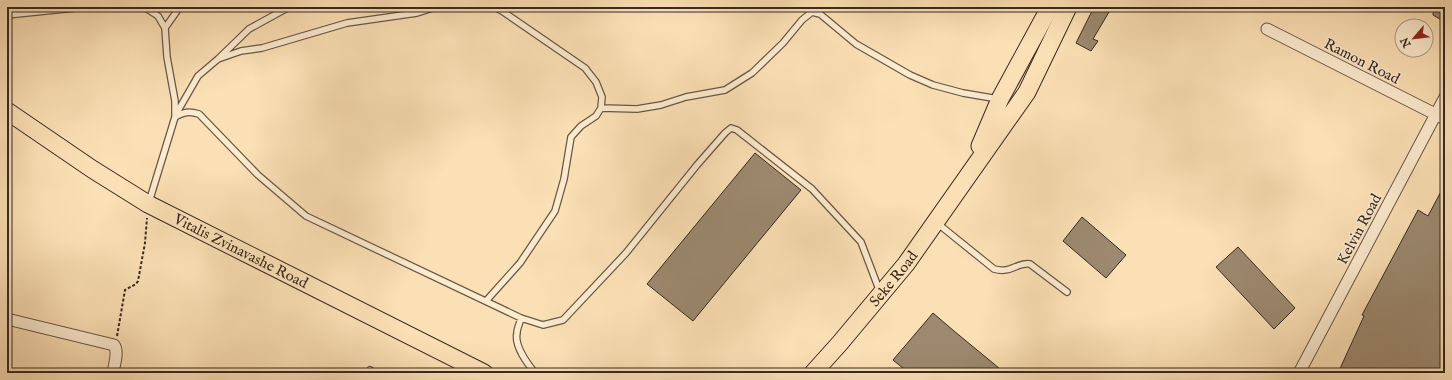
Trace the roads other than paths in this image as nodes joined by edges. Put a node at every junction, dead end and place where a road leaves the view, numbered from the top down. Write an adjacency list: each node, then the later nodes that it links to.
1 (85, 7): 9 (lane)
2 (144, 7): 10 (lane)
3 (179, 7): 10 (lane)
4 (436, 7): 12 (lane)
5 (495, 7): 15 (lane)
6 (1050, 7): 14 (main road, Seke Road)
7 (1068, 7): 19 (main road, Seke Road)
8 (286, 8): 12 (lane)
9 (7, 15)
10 (165, 28): 17 (lane)
11 (1267, 29): 18 (street, Ramon Road)
12 (218, 59): 17 (lane)
13 (1445, 98): 18 (street, Kelvin Road)
14 (1000, 99): 15 (lane); 19 (main road, Seke Road)
15 (601, 108): 24 (lane)
16 (7, 111): 20 (main road, Vitalis Zvinavashe Road)
17 (175, 117): 20 (lane); 24 (lane)
18 (1441, 117): 31 (street, Kelvin Road)
19 (965, 179): 21 (main road, Seke Road)
20 (148, 204): 28 (main road, Vitalis Zvinavashe Road)
21 (935, 222): 22 (lane); 23 (main road, Seke Road)
22 (1067, 292)
23 (881, 294): 25 (lane); 30 (main road, Seke Road)
24 (486, 301): 25 (lane)
25 (521, 318): 29 (lane)
26 (7, 319): 27 (street)
27 (113, 373)
28 (484, 373)
29 (534, 373)
30 (813, 373)
31 (1299, 373)

